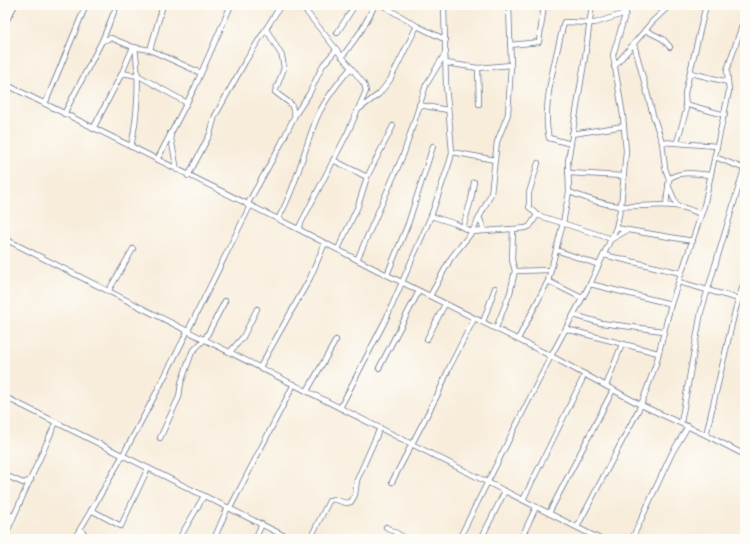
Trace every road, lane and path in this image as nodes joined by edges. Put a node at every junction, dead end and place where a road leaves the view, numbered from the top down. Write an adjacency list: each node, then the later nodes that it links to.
1 (15, 5): 20 (street)
2 (86, 5): 48 (street)
3 (117, 5): 27 (street)
4 (163, 5): 32 (street)
5 (231, 5): 42 (street)
6 (280, 5): 23 (street)
7 (300, 5): 33 (street)
8 (355, 5): 25 (street)
9 (375, 5): 35 (street)
10 (382, 5): 22 (street)
11 (444, 5): 26 (street)
12 (509, 5): 29 (street)
13 (544, 5): 29 (street)
14 (592, 5): 21 (street)
15 (628, 5): 18 (street)
16 (670, 5): 24 (street)
17 (706, 5): 43 (street)
18 (626, 13): 21 (street); 38 (street)
19 (745, 16): 45 (street)
20 (5, 23)
21 (590, 23): 61 (street); 64 (street)
22 (417, 26): 26 (street); 53 (street)
23 (266, 29): 55 (street); 78 (street)
24 (645, 30): 28 (street); 31 (street)
25 (337, 33)
26 (446, 40): 34 (street)
27 (102, 41): 30 (street); 54 (street)
28 (634, 44): 38 (street); 62 (street)
29 (510, 45): 37 (street)
30 (134, 47): 32 (street); 41 (street); 44 (street)
31 (670, 47)
32 (150, 50): 42 (street)
33 (336, 50): 35 (street); 55 (street)
34 (446, 52): 36 (street); 51 (street)
35 (342, 57): 40 (street)
36 (446, 63): 39 (street); 52 (street)
37 (511, 65): 39 (street); 72 (street)
38 (614, 67): 58 (street)
39 (478, 68): 49 (street)
40 (350, 69): 53 (street); 94 (street)
41 (122, 73): 44 (street); 59 (street)
42 (201, 73): 47 (street)
43 (691, 73): 45 (street); 50 (street)
44 (139, 76): 47 (street); 67 (street)
45 (728, 82): 56 (street)
46 (5, 84): 48 (street)
47 (187, 103): 60 (street)
48 (45, 104): 54 (street)
49 (479, 104)
50 (685, 104): 56 (street); 63 (street)
51 (419, 105): 52 (street); 112 (street)
52 (448, 110): 68 (street)
53 (357, 111): 71 (street)
54 (64, 114): 59 (street)
55 (295, 114): 85 (street)
56 (725, 114): 66 (street)
57 (393, 126): 80 (street)
58 (624, 126): 61 (street); 79 (street)
59 (93, 129): 67 (street)
60 (170, 133): 70 (street); 75 (street)
61 (572, 134): 64 (street)
62 (662, 142): 63 (street); 81 (street)
63 (677, 142): 66 (street)
64 (571, 144): 76 (street)
65 (434, 146): 117 (street)
66 (717, 146): 69 (street)
67 (130, 147): 70 (street)
68 (452, 152): 72 (street); 93 (street)
69 (715, 157): 74 (street); 77 (street)
70 (157, 160): 75 (street)
71 (333, 160): 80 (street); 99 (street)
72 (495, 160): 95 (street)
73 (538, 163): 91 (street)
74 (745, 168): 124 (street)
75 (177, 170): 78 (street)
76 (568, 172): 79 (street); 84 (street)
77 (710, 175): 81 (street); 89 (street)
78 (188, 176): 85 (street)
79 (623, 176): 86 (street)
80 (367, 178): 109 (street)
81 (669, 179): 83 (street)
82 (474, 182): 97 (street)
83 (668, 185): 87 (street); 88 (street)
84 (569, 192): 86 (street); 96 (street)
85 (249, 206): 94 (street); 139 (street)
86 (621, 206): 87 (street); 98 (street)
87 (666, 206): 88 (street)
88 (677, 206): 90 (street)
89 (704, 206): 90 (street); 92 (street)
90 (692, 209): 92 (street)
91 (537, 215): 96 (street); 100 (street)
92 (701, 215): 106 (street)
93 (431, 216): 97 (street); 121 (street)
94 (278, 219): 99 (street)
95 (480, 219): 102 (street); 103 (street)
96 (563, 223): 105 (street); 110 (street)
97 (463, 228): 103 (street)
98 (616, 228): 101 (street); 105 (street)
99 (298, 229): 107 (street)
100 (513, 229): 102 (street); 114 (street)
101 (626, 230): 105 (street); 106 (street)
102 (484, 231): 103 (street)
103 (472, 232): 127 (street)
104 (5, 239): 125 (street)
105 (612, 239): 111 (street)
106 (693, 241): 116 (street)
107 (325, 243): 109 (street); 149 (street)
108 (133, 249): 125 (street)
109 (338, 249): 112 (street)
110 (556, 250): 113 (street); 115 (street)
111 (604, 255): 113 (street); 116 (street)
112 (357, 260): 117 (street)
113 (599, 265): 122 (street)
114 (515, 270): 115 (street); 137 (street)
115 (550, 270): 119 (street)
116 (681, 273): 120 (street)
117 (387, 275): 121 (street)
118 (745, 279): 129 (street)
119 (548, 281): 128 (street); 142 (street)
120 (679, 282): 124 (street); 132 (street)
121 (402, 283): 126 (street); 158 (street)
122 (590, 284): 128 (street); 132 (street)
123 (495, 288): 136 (street)
124 (707, 289): 129 (street); 160 (street)
125 (109, 290): 139 (street)
126 (419, 290): 127 (street); 150 (street)
127 (430, 296): 131 (street)
128 (582, 298): 134 (street)
129 (739, 299): 163 (street)
130 (225, 301): 143 (street)
131 (445, 304): 135 (street); 141 (street)
132 (671, 304): 140 (street)
133 (257, 309): 146 (street)
134 (574, 315): 138 (street); 140 (street)
135 (474, 319): 136 (street); 165 (street)
136 (483, 322): 137 (street)
137 (496, 328): 142 (street)
138 (566, 329): 145 (street); 148 (street)
139 (188, 331): 143 (street); 166 (street)
140 (663, 331): 147 (street)
141 (427, 339)
142 (518, 339): 148 (street)
143 (205, 340): 146 (street); 164 (street)
144 (336, 340): 155 (street)
145 (622, 344): 147 (street); 153 (street)
146 (230, 352): 149 (street)
147 (658, 353): 157 (street)
148 (551, 356): 151 (street); 172 (street)
149 (260, 367): 152 (street)
150 (379, 368)
151 (585, 374): 153 (street); 175 (street)
152 (294, 384): 155 (street); 177 (street)
153 (606, 386): 154 (street)
154 (613, 390): 157 (street); 180 (street)
155 (307, 391): 158 (street)
156 (5, 397): 159 (street)
157 (641, 405): 160 (street); 184 (street)
158 (340, 408): 162 (street)
159 (56, 422): 166 (street); 170 (street)
160 (682, 423): 161 (street)
161 (688, 426): 163 (street); 199 (street)
162 (380, 428): 165 (street); 194 (street)
163 (706, 435): 167 (street)
164 (160, 438)
165 (411, 444): 171 (street); 172 (street)
166 (122, 454): 168 (street); 178 (street)
167 (745, 455)
168 (148, 468): 174 (street); 178 (street)
169 (5, 475): 170 (street)
170 (31, 480): 181 (street)
171 (392, 482)
172 (488, 482): 173 (street); 196 (street)
173 (505, 491): 175 (street); 197 (street)
174 (204, 496): 177 (street); 190 (street)
175 (523, 500): 176 (street)
176 (536, 507): 180 (street); 198 (street)
177 (229, 508): 182 (street); 191 (street)
178 (91, 510): 185 (street)
179 (5, 512): 181 (street)
180 (549, 513): 184 (street)
181 (13, 516): 186 (street)
182 (262, 524): 192 (street); 193 (street)
183 (386, 527): 195 (street)
184 (577, 527): 187 (street)
185 (80, 530): 188 (street); 189 (street)
186 (5, 536)
187 (597, 538)
188 (74, 539)
189 (90, 539)
190 (179, 539)
191 (214, 539)
192 (255, 539)
193 (291, 539)
194 (310, 539)
195 (407, 539)
196 (459, 539)
197 (481, 539)
198 (521, 539)
199 (632, 539)

